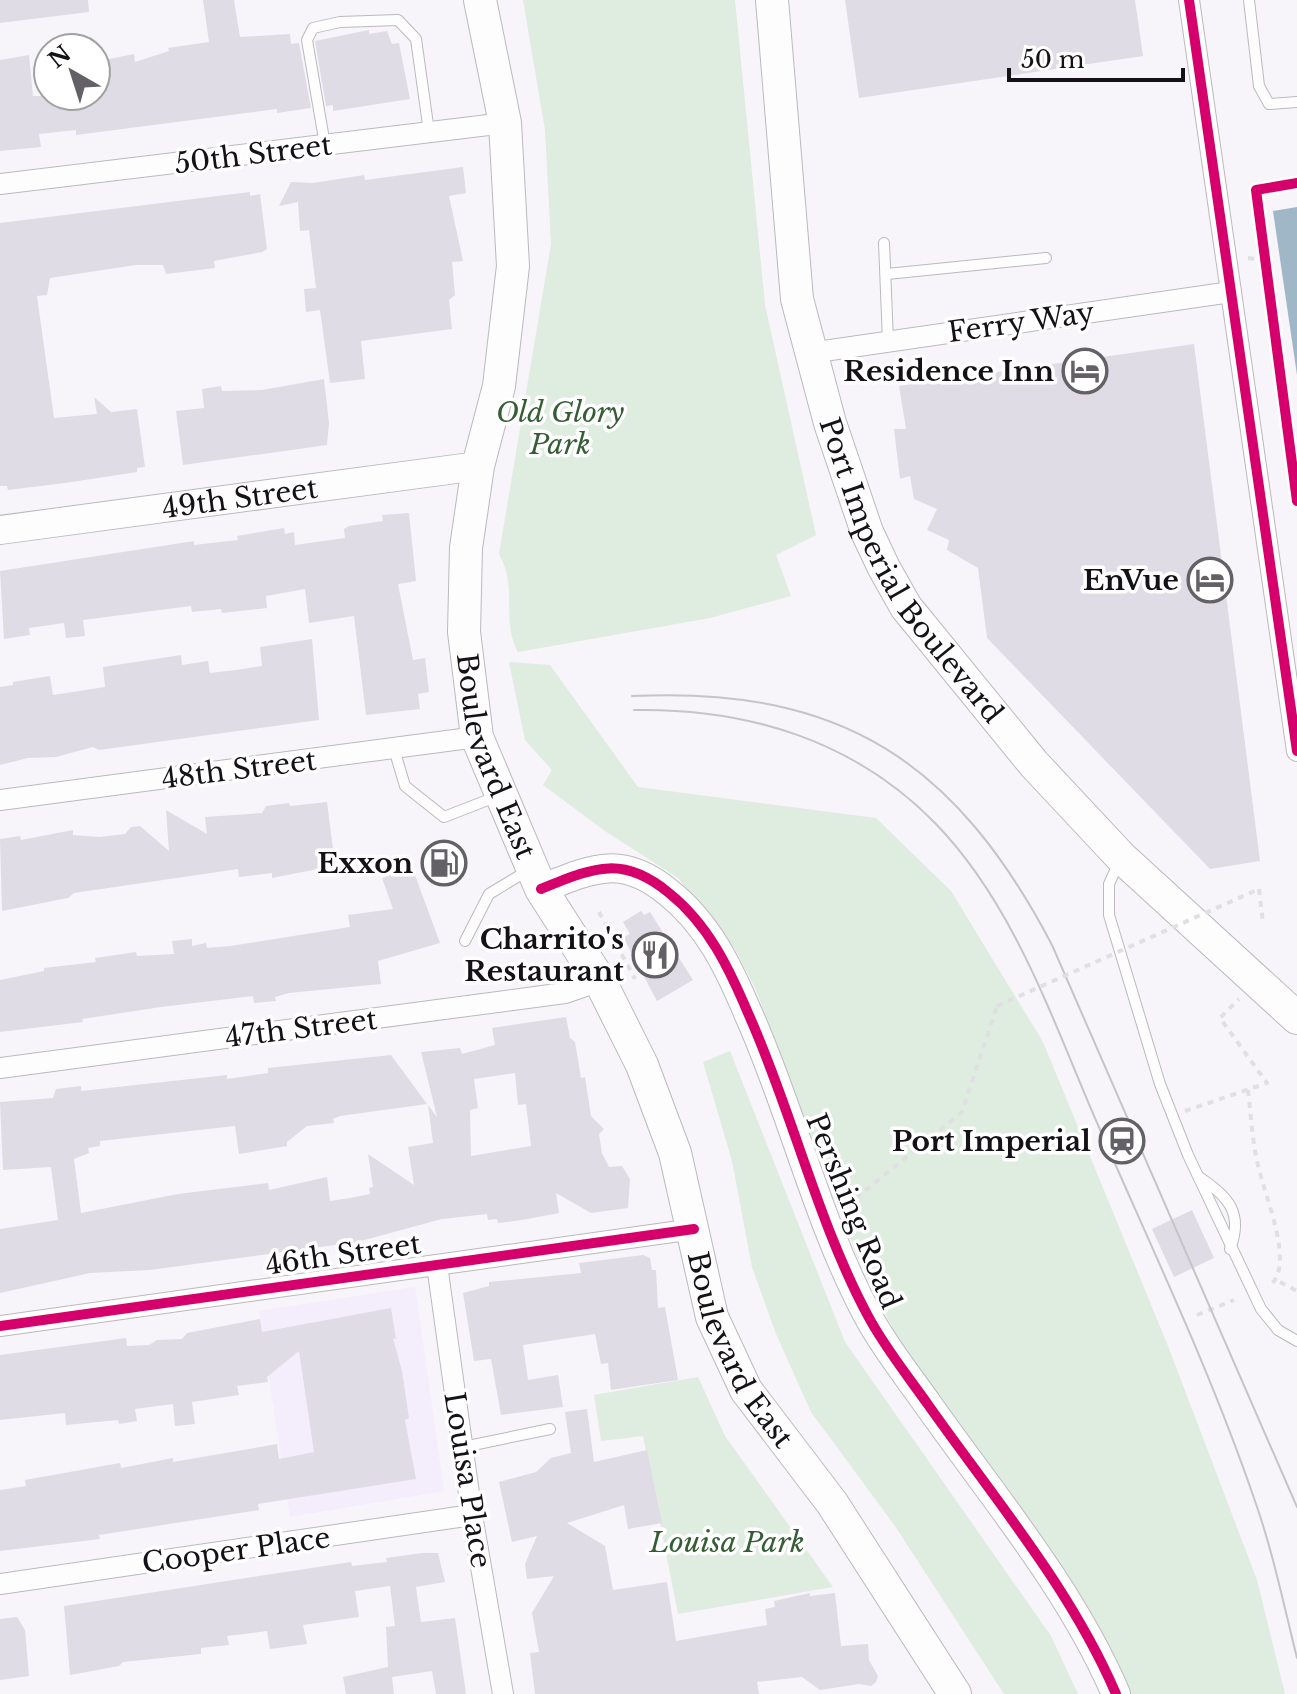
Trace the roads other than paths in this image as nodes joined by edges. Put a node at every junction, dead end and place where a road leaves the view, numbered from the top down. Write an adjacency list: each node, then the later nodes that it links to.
1 (480, 0): 6 (main road, Boulevard East)
2 (772, 0): 15 (main road, Port Imperial Boulevard)
3 (1189, 0): 13 (street)
4 (1249, 0): 5 (lane)
5 (1297, 102)
6 (505, 123): 7 (street, 50th Street); 16 (main road, Boulevard East)
7 (429, 132): 8 (street, 50th Street); 8 (lane)
8 (325, 145): 9 (street, 50th Street)
9 (0, 184)
10 (884, 243): 12 (lane)
11 (1046, 258): 12 (lane)
12 (887, 274): 14 (lane)
13 (1231, 292): 14 (street, Ferry Way); 20 (street)
14 (888, 341): 15 (street, Ferry Way)
15 (810, 353): 23 (main road, Port Imperial Boulevard)
16 (478, 466): 17 (street, 49th Street); 18 (main road, Boulevard East)
17 (0, 530)
18 (477, 737): 19 (street, 48th Street); 21 (main road, Boulevard East)
19 (394, 749): 21 (lane); 22 (street, 48th Street)
20 (1297, 751)
21 (500, 795): 24 (main road, Boulevard East)
22 (0, 800)
23 (1121, 857): 27 (main road, Port Imperial Boulevard); 29 (lane)
24 (537, 879): 25 (lane); 26 (main road, Boulevard East); 41 (street, Pershing Road)
25 (465, 941)
26 (600, 981): 28 (street, 47th Street); 30 (main road, Boulevard East)
27 (1295, 1012)
28 (0, 1068)
29 (1198, 1176): 31 (lane); 31 (lane)
30 (694, 1229): 32 (street, 46th Street); 40 (main road, Boulevard East)
31 (1230, 1249): 34 (lane)
32 (437, 1265): 33 (street, 46th Street); 36 (street, Louisa Place)
33 (0, 1326)
34 (1297, 1341)
35 (550, 1429): 36 (lane)
36 (463, 1447): 37 (street, Louisa Place)
37 (472, 1515): 38 (street, Cooper Place); 39 (street, Louisa Place)
38 (0, 1584)
39 (503, 1694)
40 (955, 1694)
41 (1116, 1694)

